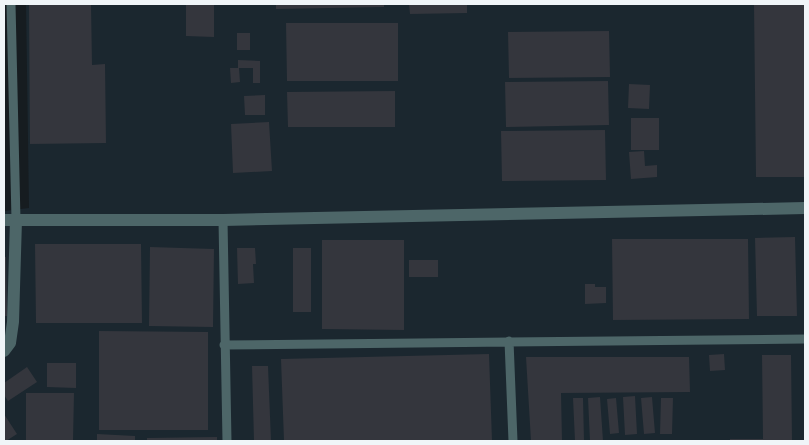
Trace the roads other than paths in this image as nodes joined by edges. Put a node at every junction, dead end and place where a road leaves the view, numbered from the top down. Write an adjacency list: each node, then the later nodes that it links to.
1 (12, 4): 3 (lane)
2 (805, 208): 4 (street)
3 (10, 220): 4 (street); 8 (street)
4 (223, 220): 7 (lane)
5 (805, 339): 6 (lane)
6 (509, 341): 7 (lane); 10 (lane)
7 (224, 345): 9 (lane)
8 (4, 351)
9 (227, 441)
10 (512, 441)

